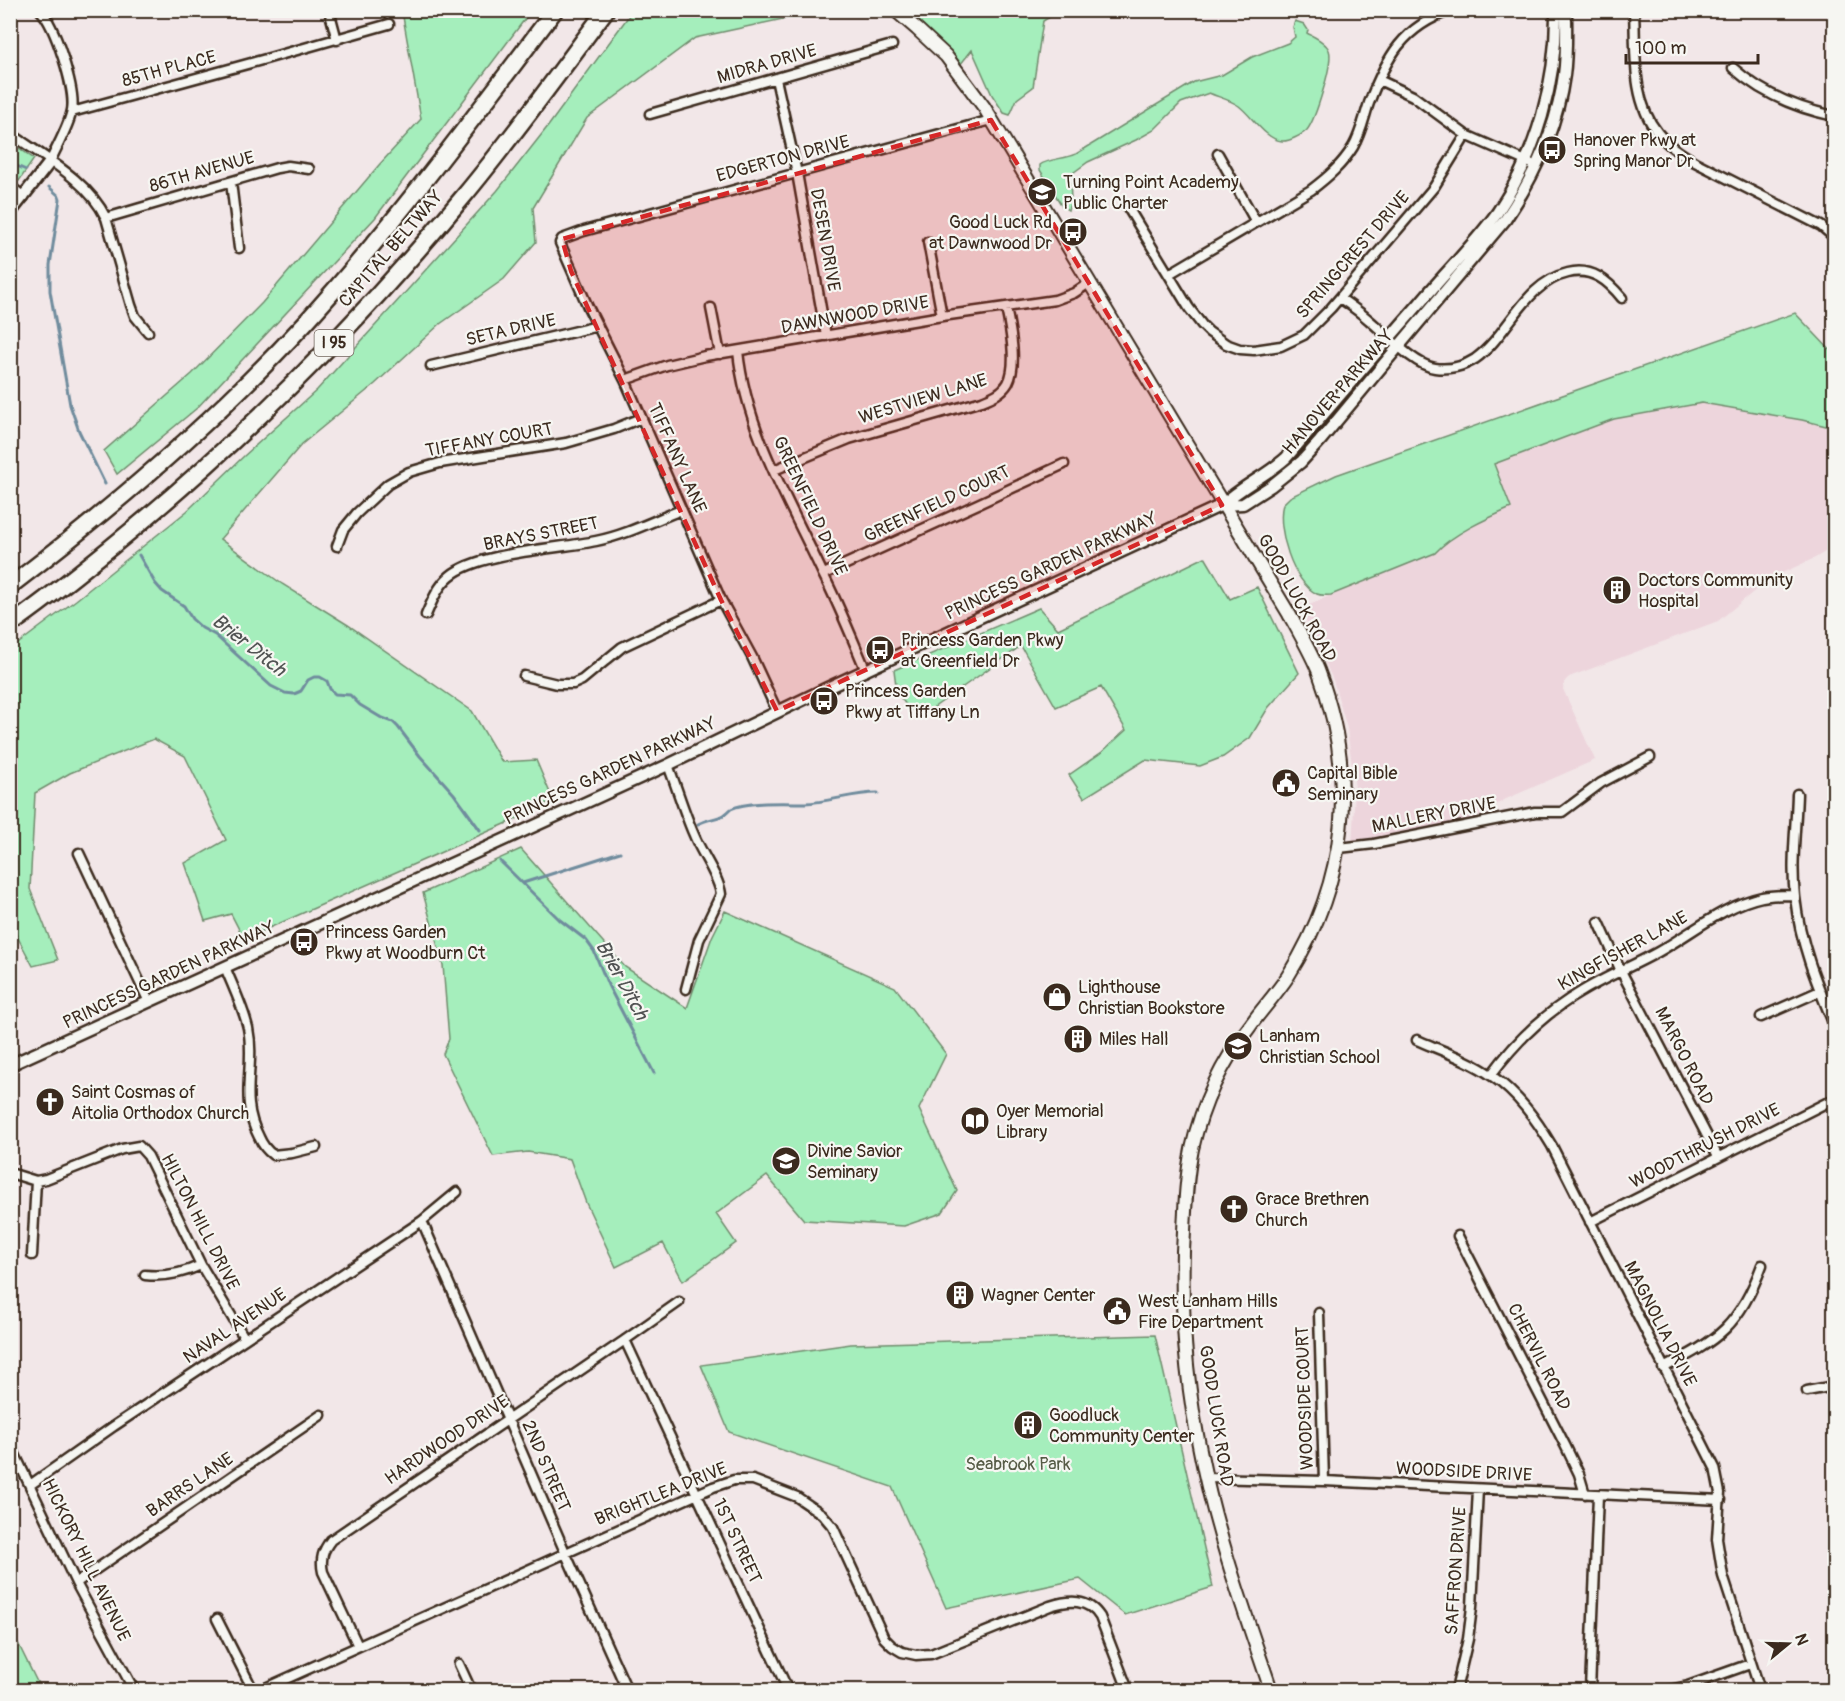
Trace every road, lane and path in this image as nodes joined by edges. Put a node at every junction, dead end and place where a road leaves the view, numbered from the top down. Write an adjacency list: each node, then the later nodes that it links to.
1 (329, 10): 11 (street)
2 (555, 10): 62 (highway, CAPITAL BELTWAY / I 95)
3 (606, 10): 65 (highway, CAPITAL BELTWAY / I 95)
4 (895, 10): 19 (main road, GOOD LUCK ROAD)
5 (1452, 10): 15 (street)
6 (1556, 10): 23 (street, HANOVER PARKWAY)
7 (1566, 10): 25 (street, HANOVER PARKWAY)
8 (1634, 10): 36 (street)
9 (42, 11): 16 (street)
10 (389, 24): 11 (street, 85TH PLACE)
11 (337, 40): 16 (street, 85TH PLACE)
12 (892, 45): 14 (street, MIDRA DRIVE)
13 (1733, 68): 18 (street)
14 (776, 79): 17 (street, MIDRA DRIVE); 27 (street, DESEN DRIVE)
15 (1379, 80): 21 (street); 34 (street)
16 (72, 112): 24 (street)
17 (650, 114)
18 (1834, 117)
19 (991, 120): 27 (street, EDGERTON DRIVE); 40 (main road, GOOD LUCK ROAD)
20 (10, 133): 24 (street)
21 (1466, 135): 23 (street); 41 (street, SPRINGCREST DRIVE)
22 (1218, 154): 34 (street)
23 (1525, 160): 25 (street); 49 (street, HANOVER PARKWAY)
24 (50, 162): 30 (street); 33 (street)
25 (1537, 166): 50 (street, HANOVER PARKWAY)
26 (309, 169): 28 (street, 86TH AVENUE)
27 (797, 172): 35 (street, EDGERTON DRIVE); 48 (street, DESEN DRIVE)
28 (231, 182): 33 (street, 86TH AVENUE); 38 (street)
29 (10, 186): 30 (street)
30 (24, 197): 32 (street)
31 (1127, 206): 39 (street, SPRINGCREST DRIVE)
32 (10, 213)
33 (106, 218): 47 (street)
34 (1256, 222): 39 (street)
35 (584, 231): 46 (street, TIFFANY LANE)
36 (1834, 237)
37 (928, 242): 45 (street)
38 (238, 248)
39 (1169, 274): 41 (street, SPRINGCREST DRIVE)
40 (1089, 283): 44 (street, DAWNWOOD DRIVE); 58 (main road, GOOD LUCK ROAD)
41 (1340, 298): 49 (street)
42 (1622, 298): 50 (street)
43 (711, 308): 52 (street)
44 (1006, 308): 45 (street, DAWNWOOD DRIVE); 57 (street, WESTVIEW LANE)
45 (942, 316): 48 (street, DAWNWOOD DRIVE)
46 (598, 326): 53 (street, SETA DRIVE); 54 (street, TIFFANY LANE)
47 (148, 332)
48 (826, 336): 51 (street, DAWNWOOD DRIVE)
49 (1389, 338): 50 (street); 58 (street, HANOVER PARKWAY)
50 (1399, 346): 58 (street, HANOVER PARKWAY)
51 (738, 351): 52 (street, DAWNWOOD DRIVE); 57 (street, GREENFIELD DRIVE)
52 (720, 354): 54 (street, DAWNWOOD DRIVE)
53 (431, 366)
54 (625, 380): 55 (street, TIFFANY LANE)
55 (641, 418): 59 (street, TIFFANY LANE); 60 (street, TIFFANY COURT)
56 (1064, 464): 61 (street, GREENFIELD COURT)
57 (774, 470): 61 (street, GREENFIELD DRIVE)
58 (1222, 505): 66 (street, PRINCESS GARDEN PARKWAY); 72 (main road, GOOD LUCK ROAD)
59 (681, 510): 63 (street, TIFFANY LANE); 64 (street, BRAYS STREET)
60 (337, 546)
61 (824, 574): 66 (street, GREENFIELD DRIVE)
62 (10, 586)
63 (721, 600): 67 (street); 68 (street, TIFFANY LANE)
64 (426, 615)
65 (10, 626)
66 (866, 671): 68 (street, PRINCESS GARDEN PARKWAY)
67 (524, 676)
68 (777, 711): 70 (street, PRINCESS GARDEN PARKWAY)
69 (1650, 757): 72 (street, MALLERY DRIVE)
70 (668, 765): 76 (street, PRINCESS GARDEN PARKWAY); 78 (street)
71 (1797, 794): 74 (street)
72 (1339, 848): 109 (main road, GOOD LUCK ROAD)
73 (79, 854): 80 (street)
74 (1794, 895): 77 (street, KINGFISHER LANE); 79 (street)
75 (1599, 922): 77 (street, MARGO ROAD)
76 (225, 967): 80 (street, PRINCESS GARDEN PARKWAY); 87 (street)
77 (1621, 971): 85 (street, KINGFISHER LANE); 88 (street, MARGO ROAD)
78 (686, 989)
79 (1820, 991): 81 (street); 82 (street)
80 (149, 1002): 84 (street, PRINCESS GARDEN PARKWAY)
81 (1761, 1017)
82 (1834, 1025)
83 (1417, 1040): 85 (street, MAGNOLIA DRIVE)
84 (10, 1065)
85 (1491, 1075): 93 (street, MAGNOLIA DRIVE)
86 (1834, 1099): 88 (street, WOODTHRUSH DRIVE)
87 (316, 1147)
88 (1718, 1157): 93 (street, WOODTHRUSH DRIVE)
89 (10, 1173): 90 (street)
90 (36, 1181): 95 (street); 96 (street, HILTON HILL DRIVE)
91 (457, 1192): 92 (street, NAVAL AVENUE)
92 (422, 1221): 101 (street, NAVAL AVENUE); 107 (street, 2ND STREET)
93 (1590, 1222): 103 (street, MAGNOLIA DRIVE)
94 (1458, 1236): 114 (street, CHERVIL ROAD)
95 (32, 1255)
96 (201, 1265): 98 (street); 101 (street, HILTON HILL DRIVE)
97 (1762, 1265): 103 (street)
98 (145, 1275)
99 (679, 1302): 102 (street, HARDWOOD DRIVE)
100 (1319, 1313): 110 (street, WOODSIDE COURT)
101 (244, 1339): 111 (street, NAVAL AVENUE)
102 (626, 1340): 107 (street, HARDWOOD DRIVE); 113 (street, 1ST STREET)
103 (1663, 1368): 116 (street, MAGNOLIA DRIVE)
104 (1834, 1386): 105 (street)
105 (1807, 1391)
106 (321, 1415): 118 (street, BARRS LANE)
107 (508, 1419): 117 (street, 2ND STREET); 120 (street, HARDWOOD DRIVE)
108 (10, 1444): 111 (street, HICKORY HILL AVENUE)
109 (1206, 1478): 110 (street, WOODSIDE DRIVE); 130 (main road, GOOD LUCK ROAD)
110 (1324, 1481): 112 (street, WOODSIDE DRIVE)
111 (30, 1485): 118 (street, HICKORY HILL AVENUE)
112 (1478, 1489): 114 (street, WOODSIDE DRIVE); 131 (street, SAFFRON DRIVE)
113 (698, 1493): 117 (street, BRIGHTLEA DRIVE); 128 (street, 1ST STREET); 129 (street, BRIGHTLEA DRIVE)
114 (1585, 1494): 115 (street, WOODSIDE DRIVE)
115 (1599, 1495): 116 (street, WOODSIDE DRIVE); 132 (street)
116 (1721, 1500): 122 (street, MAGNOLIA DRIVE)
117 (565, 1552): 120 (street, BRIGHTLEA DRIVE); 127 (street, 2ND STREET)
118 (76, 1583): 123 (street, HICKORY HILL AVENUE)
119 (217, 1620): 124 (street)
120 (358, 1646): 125 (street, BRIGHTLEA DRIVE)
121 (459, 1664): 126 (street)
122 (1750, 1664): 133 (street); 134 (street, MAGNOLIA DRIVE)
123 (134, 1690)
124 (253, 1690)
125 (261, 1690)
126 (471, 1690)
127 (627, 1690)
128 (788, 1690)
129 (1128, 1690)
130 (1271, 1690)
131 (1456, 1690)
132 (1590, 1690)
133 (1669, 1690)
134 (1760, 1690)

